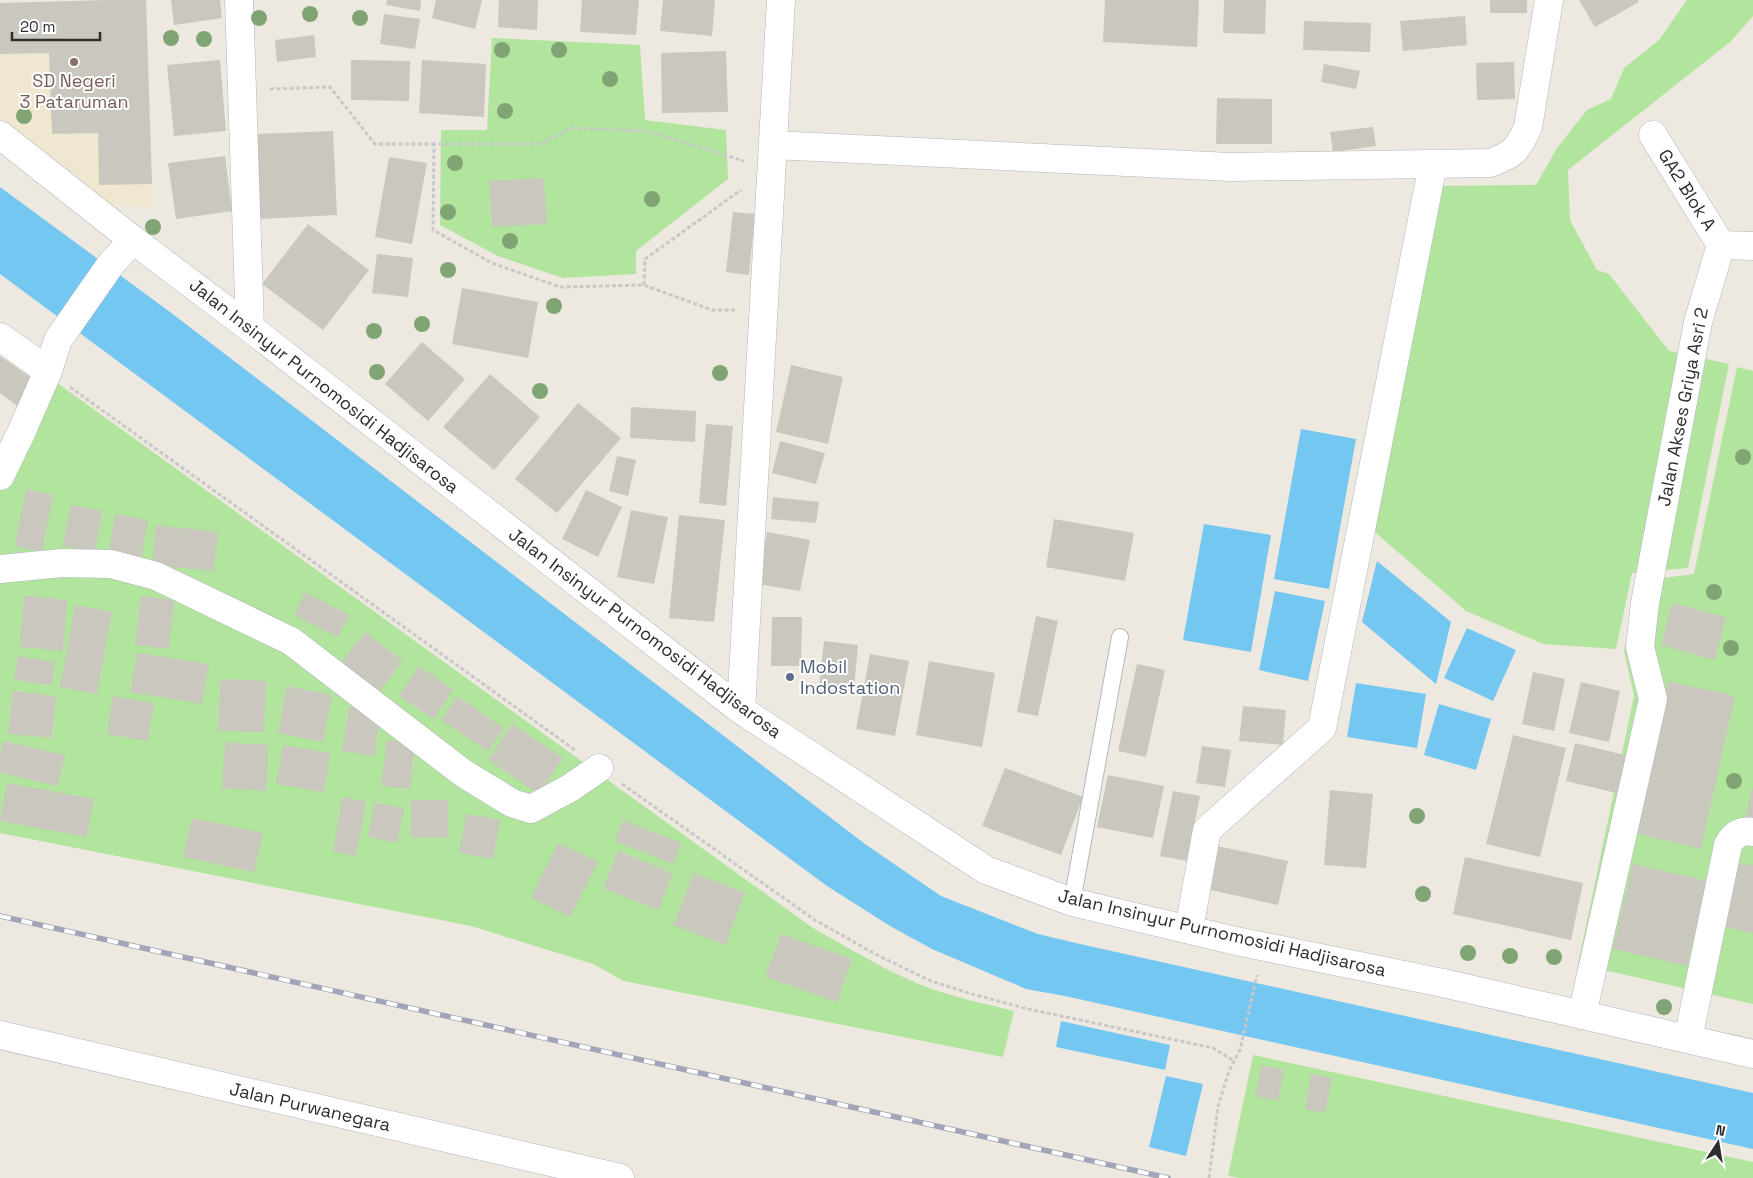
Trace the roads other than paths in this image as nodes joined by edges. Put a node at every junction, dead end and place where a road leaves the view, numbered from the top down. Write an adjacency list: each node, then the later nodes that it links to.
1 (239, 0): 11 (street)
2 (782, 0): 6 (street)
3 (1549, 0): 7 (street)
4 (0, 135): 8 (street, Jalan Insinyur Purnomosidi Hadjisarosa)
5 (1653, 135): 9 (street, GA2 Blok A)
6 (773, 145): 7 (street); 17 (street)
7 (1433, 164): 21 (street)
8 (133, 240): 11 (street, Jalan Insinyur Purnomosidi Hadjisarosa); 13 (street)
9 (1721, 244): 10 (street); 22 (street, Jalan Akses Griya Asri 2)
10 (1753, 246)
11 (250, 328): 17 (street, Jalan Insinyur Purnomosidi Hadjisarosa)
12 (0, 336): 13 (street)
13 (48, 371): 14 (street)
14 (0, 476)
15 (0, 569): 18 (street)
16 (1120, 637): 20 (lane)
17 (741, 710): 20 (street, Jalan Insinyur Purnomosidi Hadjisarosa)
18 (600, 768)
19 (1753, 832): 24 (street)
20 (1072, 902): 21 (street, Jalan Insinyur Purnomosidi Hadjisarosa)
21 (1189, 929): 22 (street, Jalan Insinyur Purnomosidi Hadjisarosa)
22 (1582, 1014): 24 (street, Jalan Insinyur Purnomosidi Hadjisarosa)
23 (0, 1035): 26 (street, Jalan Purwanegara)
24 (1688, 1039): 25 (street, Jalan Insinyur Purnomosidi Hadjisarosa)
25 (1753, 1054)
26 (620, 1178)

